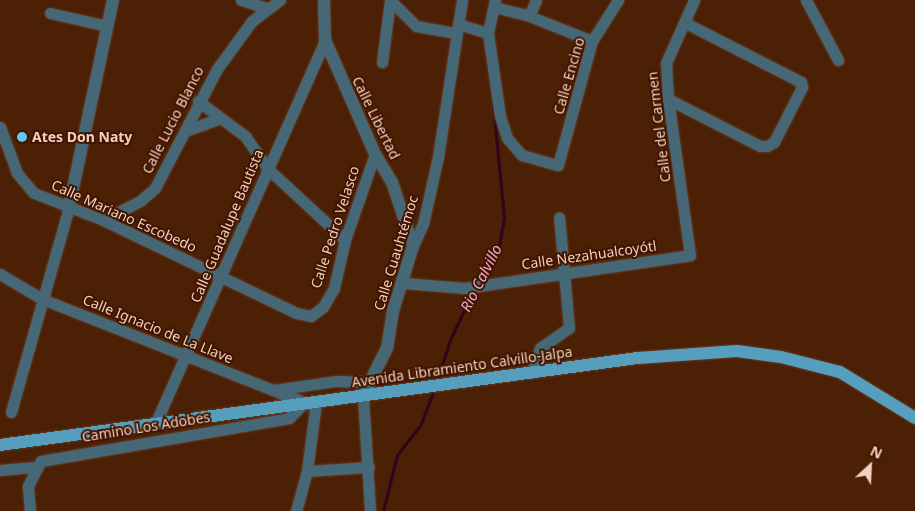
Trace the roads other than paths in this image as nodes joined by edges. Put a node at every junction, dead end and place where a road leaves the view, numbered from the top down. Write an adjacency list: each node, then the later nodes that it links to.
1 (113, 0): 16 (street)
2 (241, 0): 12 (street)
3 (280, 0): 12 (street, Calle Lucio Blanco)
4 (324, 0): 19 (street, Calle Libertad)
5 (390, 0): 17 (street); 22 (street)
6 (462, 0): 17 (street, Calle Cuauhtémoc)
7 (536, 0): 14 (street)
8 (618, 0): 20 (street, Calle Encino)
9 (694, 0): 15 (street, Calle del Carmen)
10 (806, 0): 21 (street)
11 (495, 3): 14 (street); 18 (street)
12 (267, 8): 24 (street, Calle Lucio Blanco)
13 (50, 13): 16 (street)
14 (529, 16): 20 (street)
15 (684, 22): 23 (street, Calle del Carmen); 23 (street)
16 (107, 26): 30 (street)
17 (457, 28): 18 (street); 34 (street, Calle Cuauhtémoc)
18 (488, 33): 20 (street, Calle Encino)
19 (325, 40): 28 (street, Calle Libertad); 29 (street, Calle Guadalupe Bautista)
20 (592, 41)
21 (838, 60)
22 (382, 62)
23 (668, 99): 35 (street, Calle del Carmen)
24 (198, 102): 25 (street); 27 (street, Calle Lucio Blanco)
25 (218, 119): 27 (street); 29 (street)
26 (0, 127): 30 (street, Calle Mariano Escobedo)
27 (184, 131): 32 (street, Calle Lucio Blanco)
28 (375, 154): 33 (street, Calle Pedro Velasco); 34 (street, Calle Libertad)
29 (267, 168): 33 (street); 38 (street, Calle Guadalupe Bautista)
30 (69, 207): 32 (street, Calle Mariano Escobedo); 40 (street)
31 (559, 217): 36 (street)
32 (103, 220): 38 (street, Calle Mariano Escobedo)
33 (345, 240): 41 (street, Calle Pedro Velasco)
34 (413, 246): 39 (street, Calle Cuauhtémoc)
35 (690, 255): 36 (street, Calle Nezahualcoyótl)
36 (566, 273): 39 (street, Calle Nezahualcoyótl); 43 (street)
37 (0, 274): 40 (street, Calle Ignacio de La Llave)
38 (223, 276): 41 (street, Calle Mariano Escobedo); 42 (street, Calle Guadalupe Bautista)
39 (403, 283): 44 (street, Calle Cuauhtémoc)
40 (42, 299): 42 (street, Calle Ignacio de La Llave); 48 (street)
41 (296, 314)
42 (186, 358): 45 (street, Calle Ignacio de La Llave); 50 (street, Calle Guadalupe Bautista)
43 (532, 373): 46 (main road, Avenida Libramiento Calvillo-Jalpa); 49 (main road, Avenida Libramiento Calvillo-Jalpa)
44 (372, 382): 45 (street); 46 (street, Calle Cuauhtémoc)
45 (272, 390): 47 (street, Calle Ignacio de La Llave)
46 (363, 396): 47 (main road, Avenida Libramiento Calvillo-Jalpa); 53 (street)
47 (309, 403): 50 (main road, Avenida Libramiento Calvillo-Jalpa); 52 (street, Camino Los Adobes); 55 (street)
48 (10, 412)
49 (915, 418)
50 (156, 422): 51 (main road, Avenida Libramiento Calvillo-Jalpa)
51 (0, 445)
52 (36, 467): 54 (street); 56 (street)
53 (369, 467): 55 (street); 58 (street)
54 (0, 470)
55 (307, 471): 57 (street)
56 (30, 511)
57 (296, 511)
58 (370, 511)

